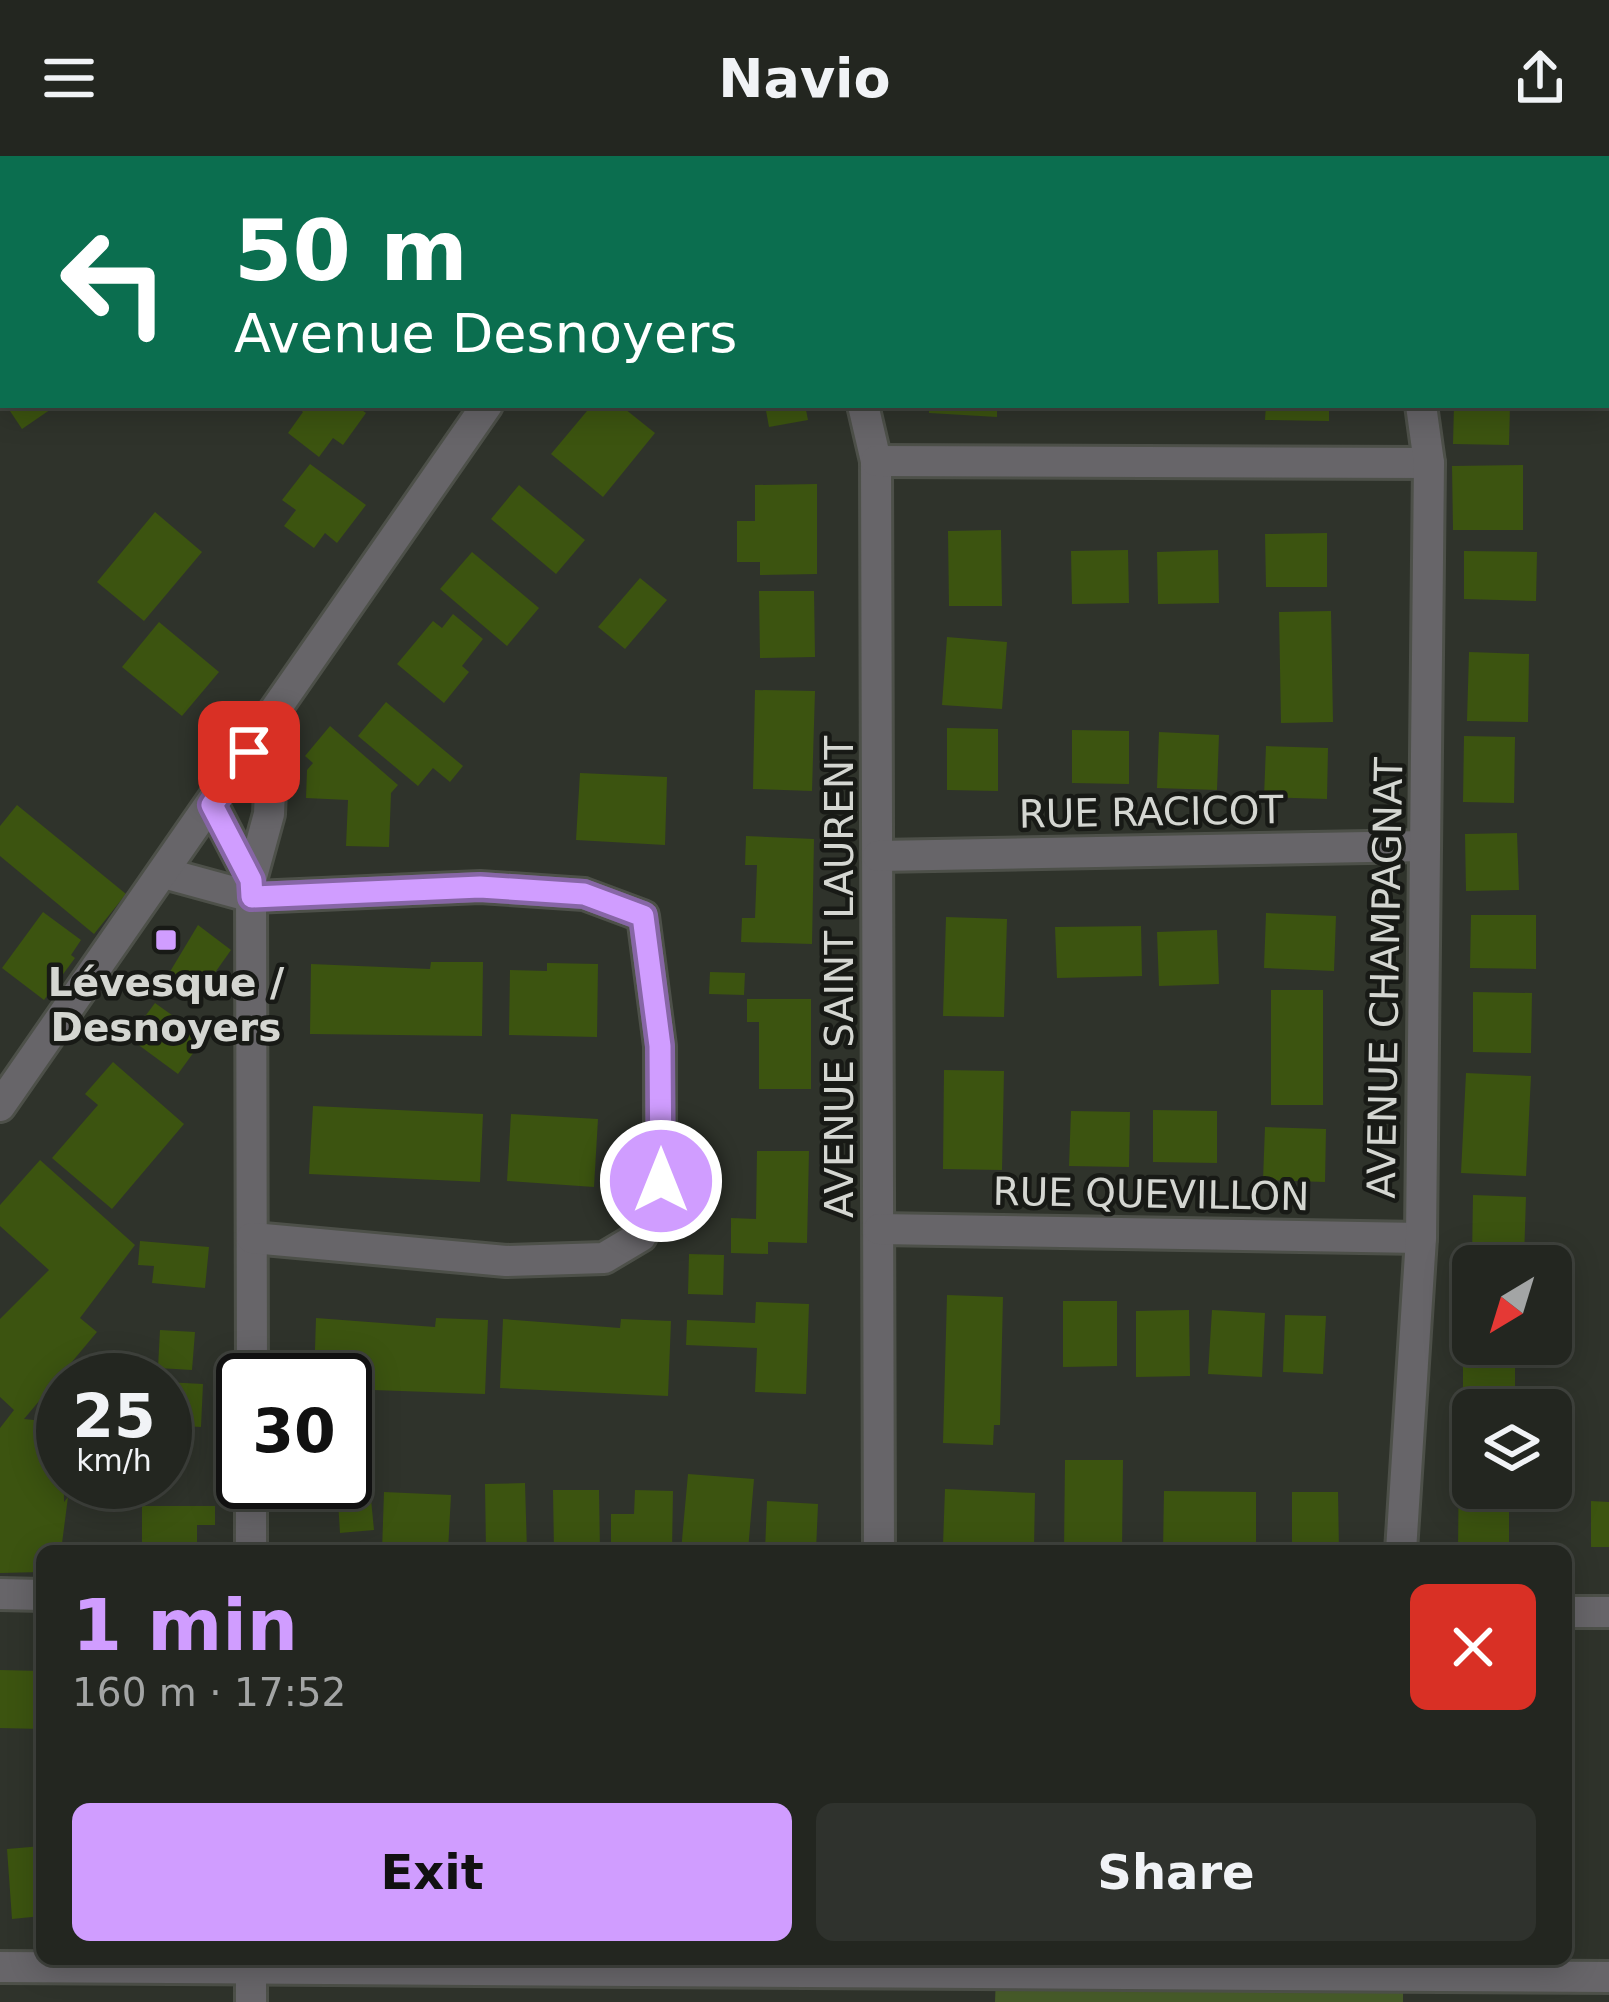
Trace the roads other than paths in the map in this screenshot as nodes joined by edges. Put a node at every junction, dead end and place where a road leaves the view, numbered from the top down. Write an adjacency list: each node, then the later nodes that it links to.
1 (485, 408): 6 (street)
2 (864, 408): 4 (street, AVENUE SAINT LAURENT)
3 (1421, 408): 5 (street, AVENUE CHAMPAGNAT)
4 (876, 461): 5 (street); 9 (street, AVENUE SAINT LAURENT)
5 (1429, 463): 8 (street, AVENUE CHAMPAGNAT)
6 (273, 718): 7 (street); 11 (street)
7 (212, 805): 10 (street); 11 (street)
8 (1425, 846): 9 (street, RUE RACICOT); 15 (street, AVENUE CHAMPAGNAT)
9 (878, 856): 13 (street, AVENUE SAINT LAURENT)
10 (164, 873): 11 (street); 12 (street)
11 (251, 889): 14 (street); 14 (street)
12 (0, 1106)
13 (879, 1228): 15 (street, RUE QUEVILLON); 19 (street, AVENUE SAINT LAURENT)
14 (252, 1238): 16 (street)
15 (1421, 1238): 20 (street, AVENUE CHAMPAGNAT)
16 (252, 1353)
17 (251, 1509): 18 (street)
18 (251, 1545)
19 (879, 1545)
20 (1401, 1545)
21 (0, 1594): 22 (street)
22 (36, 1594)
23 (1572, 1612): 24 (street)
24 (1609, 1612)
25 (167, 1965): 28 (street)
26 (251, 1965): 31 (street)
27 (328, 1965): 30 (street)
28 (0, 1967)
29 (1609, 1977): 30 (street)
30 (1403, 1979)
31 (251, 2002)

